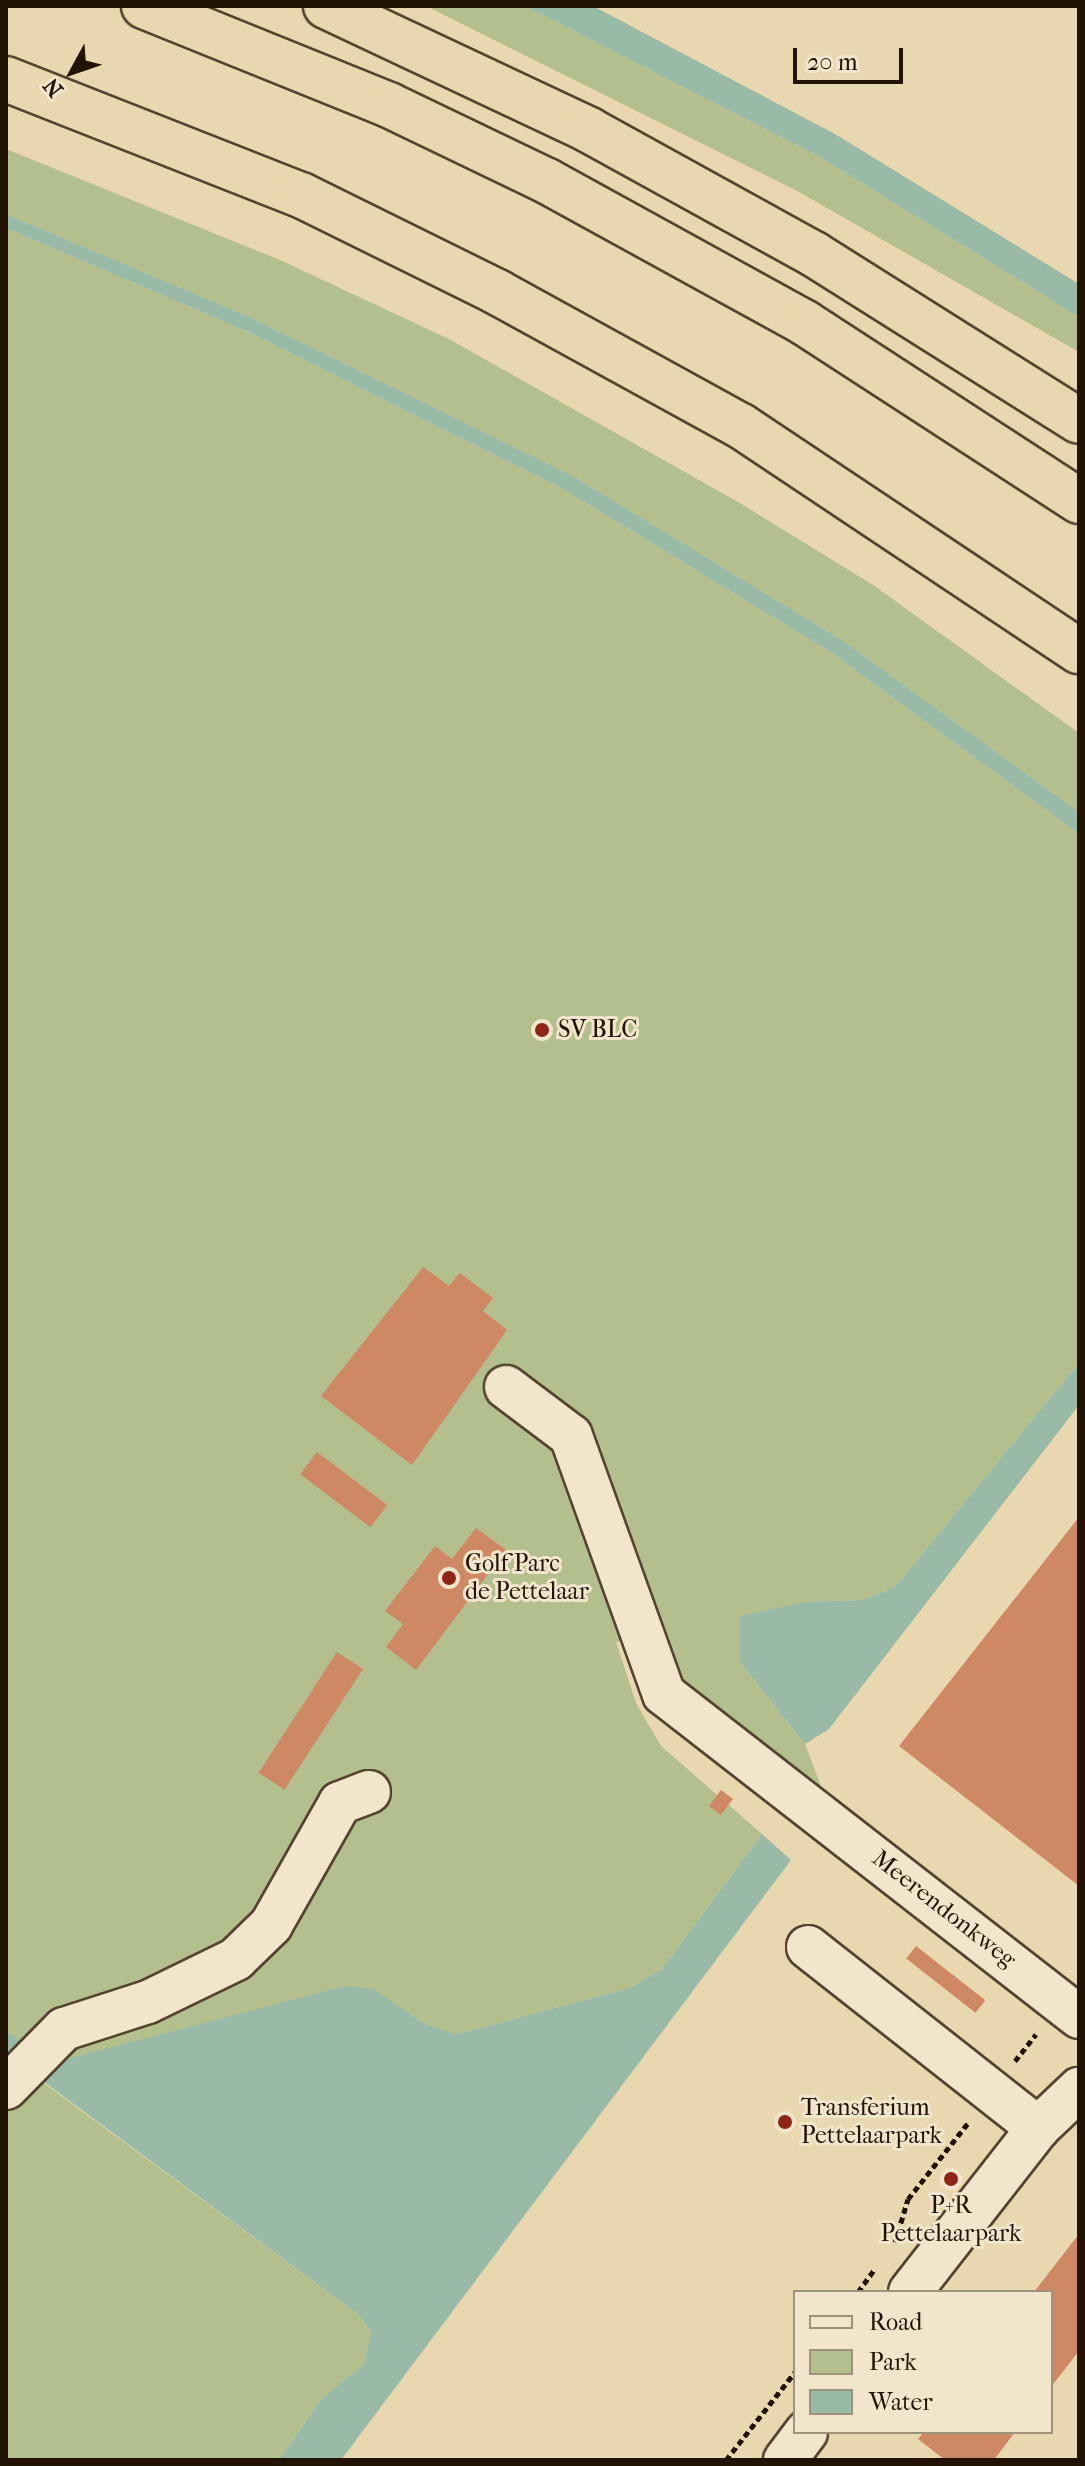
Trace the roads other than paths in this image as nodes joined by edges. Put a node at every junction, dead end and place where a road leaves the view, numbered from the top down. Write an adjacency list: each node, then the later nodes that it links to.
1 (144, 6): 5 (highway)
2 (326, 6): 4 (highway)
3 (6, 79): 6 (highway)
4 (1079, 421)
5 (1079, 501)
6 (1079, 651)
7 (506, 1387): 10 (street, Meerendonkweg)
8 (369, 1792): 11 (street)
9 (808, 1947): 13 (street)
10 (1078, 2014)
11 (21, 2069)
12 (1079, 2089): 13 (street)
13 (1038, 2128): 14 (street)
14 (912, 2290)

